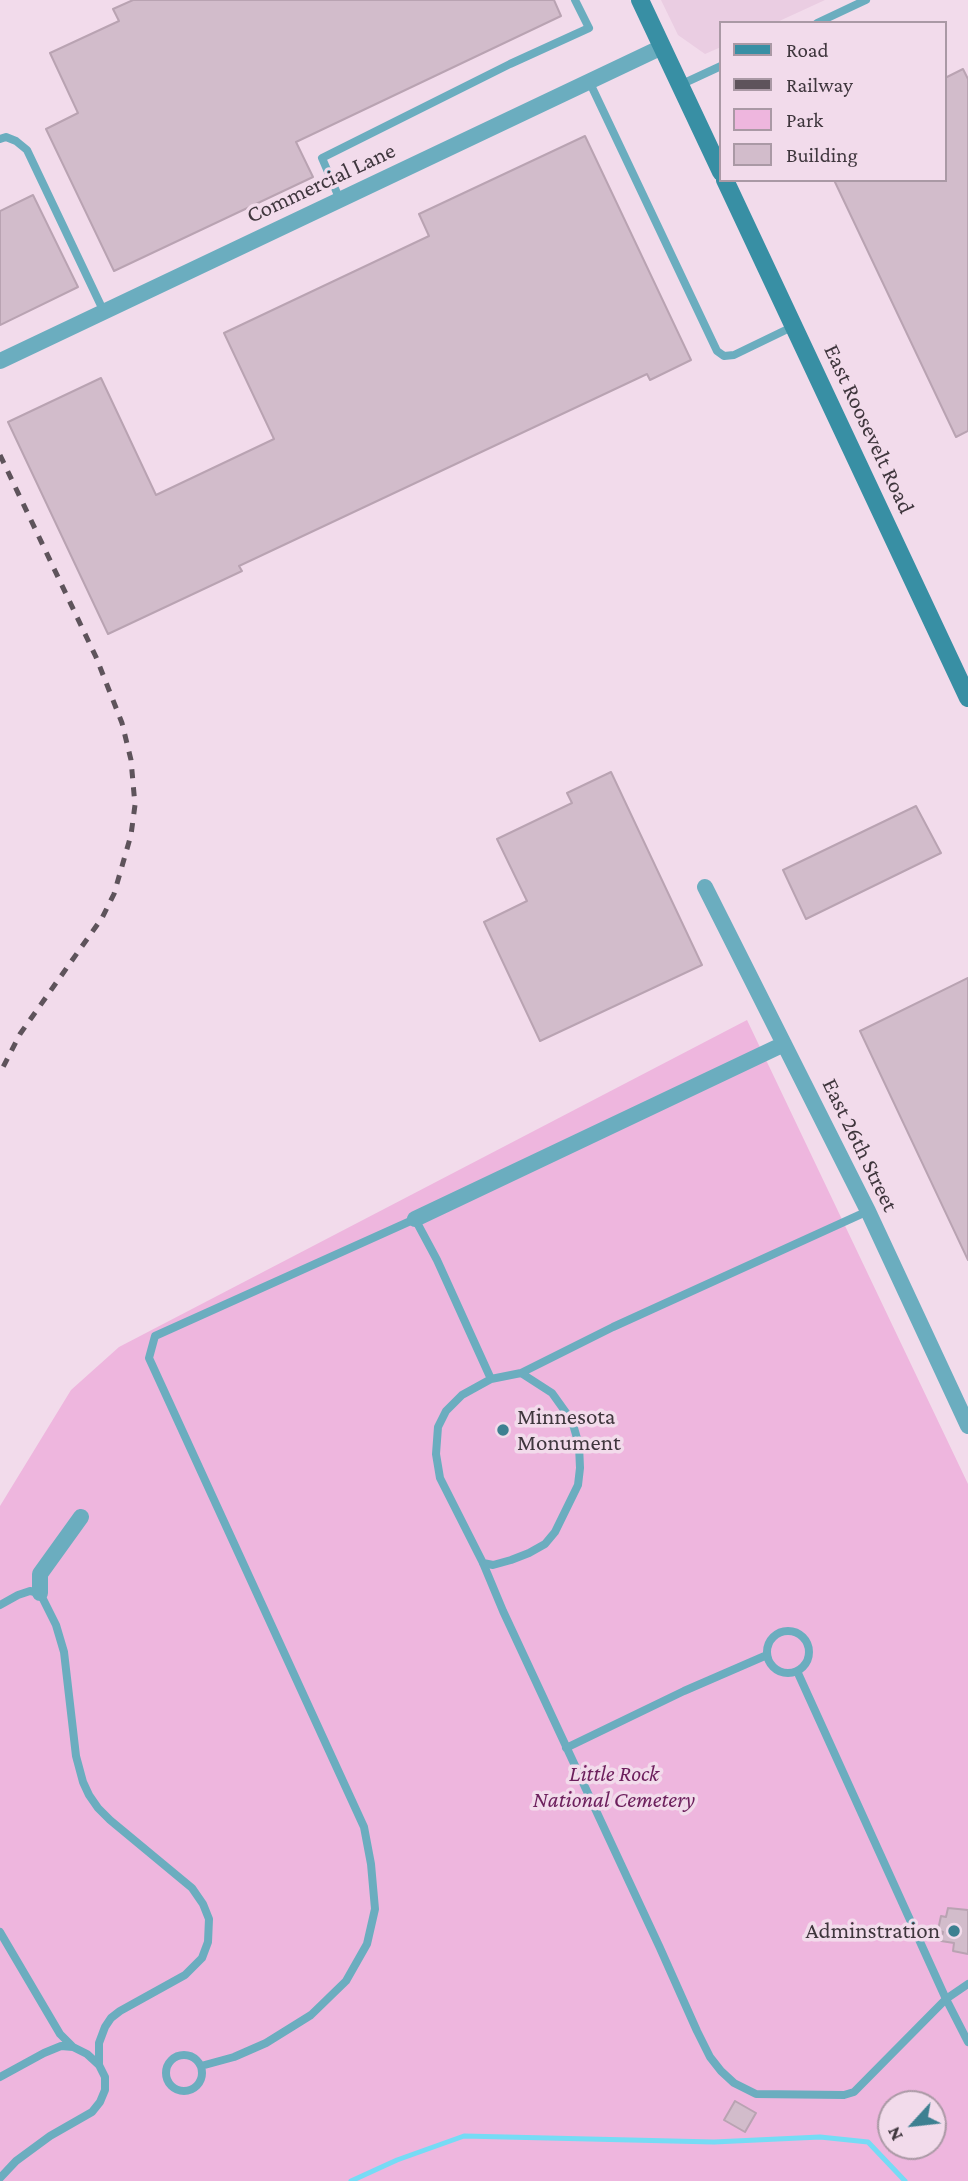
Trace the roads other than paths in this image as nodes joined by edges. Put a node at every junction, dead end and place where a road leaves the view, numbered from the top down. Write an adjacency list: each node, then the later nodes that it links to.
1 (575, 0): 12 (lane)
2 (640, 0): 5 (main road)
3 (866, 0): 4 (lane)
4 (821, 21)
5 (662, 47): 7 (street, Commercial Lane); 8 (main road)
6 (720, 66): 8 (lane)
7 (589, 81): 12 (street, Commercial Lane); 14 (lane)
8 (680, 85): 10 (main road)
9 (0, 139): 13 (lane)
10 (720, 170)
11 (726, 182): 14 (main road, East Roosevelt Road)
12 (340, 200): 13 (street, Commercial Lane)
13 (104, 312): 15 (street, Commercial Lane)
14 (794, 326): 16 (main road, East Roosevelt Road)
15 (0, 361)
16 (968, 698)
17 (705, 887): 18 (street, East 26th Street)
18 (784, 1044): 19 (street, East 26th Street); 20 (street)
19 (868, 1211): 21 (lane); 23 (street, East 26th Street)
20 (415, 1219): 22 (lane); 37 (lane)
21 (521, 1373): 22 (lane); 25 (lane)
22 (491, 1379): 25 (lane)
23 (968, 1426)
24 (81, 1517): 26 (street)
25 (483, 1563): 30 (lane)
26 (40, 1593): 27 (lane); 36 (lane)
27 (0, 1605)
28 (767, 1655): 29 (lane); 29 (lane); 30 (lane)
29 (797, 1671): 33 (lane)
30 (566, 1748): 33 (lane)
31 (0, 1932): 35 (lane)
32 (968, 1984): 33 (lane)
33 (946, 1999): 34 (lane)
34 (968, 2042)
35 (73, 2047): 36 (lane); 38 (lane)
36 (99, 2064): 39 (lane)
37 (201, 2066): 37 (lane)
38 (0, 2077)
39 (0, 2178)

